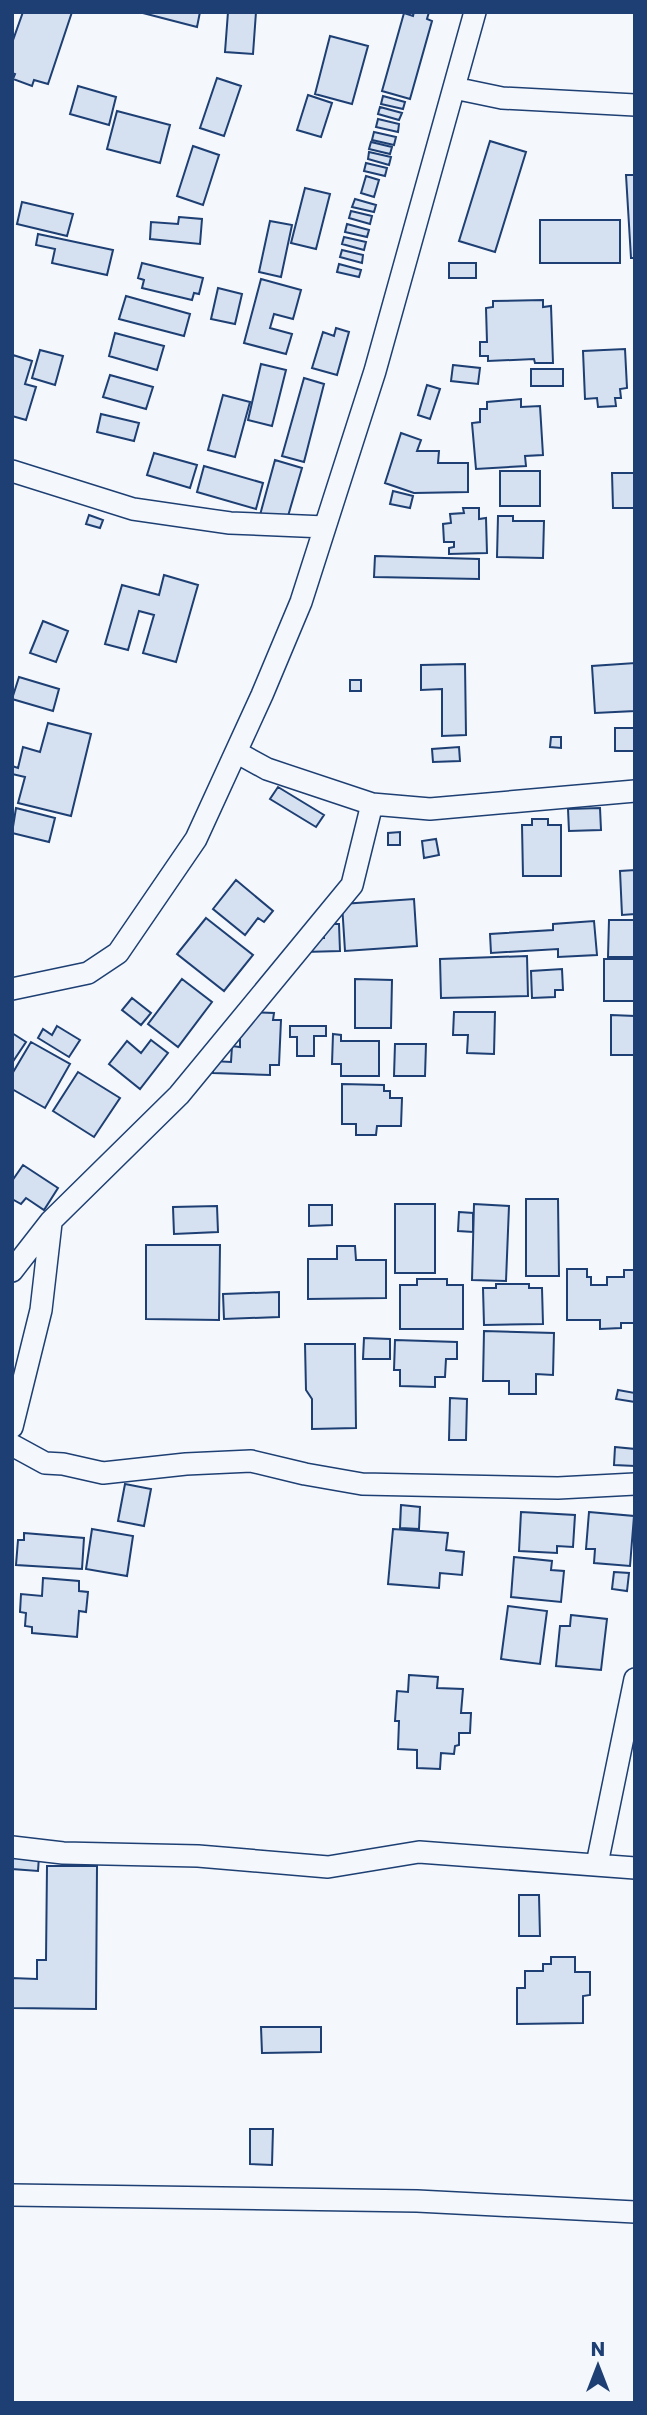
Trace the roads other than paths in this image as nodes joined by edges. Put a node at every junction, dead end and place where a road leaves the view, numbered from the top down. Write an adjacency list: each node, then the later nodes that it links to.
1 (475, 12): 2 (street)
2 (454, 88): 3 (street); 5 (street)
3 (635, 105)
4 (12, 471): 5 (street)
5 (325, 527): 6 (street)
6 (236, 752): 8 (street); 9 (street)
7 (635, 791): 8 (street)
8 (372, 804): 10 (street)
9 (12, 989)
10 (51, 1220): 11 (street); 12 (street)
11 (12, 1271)
12 (12, 1427)
13 (12, 1445): 14 (street)
14 (635, 1484)
15 (635, 1679): 17 (street)
16 (12, 1847): 17 (street)
17 (597, 1864): 18 (street)
18 (635, 1868)
19 (12, 2195): 20 (street)
20 (635, 2212)

